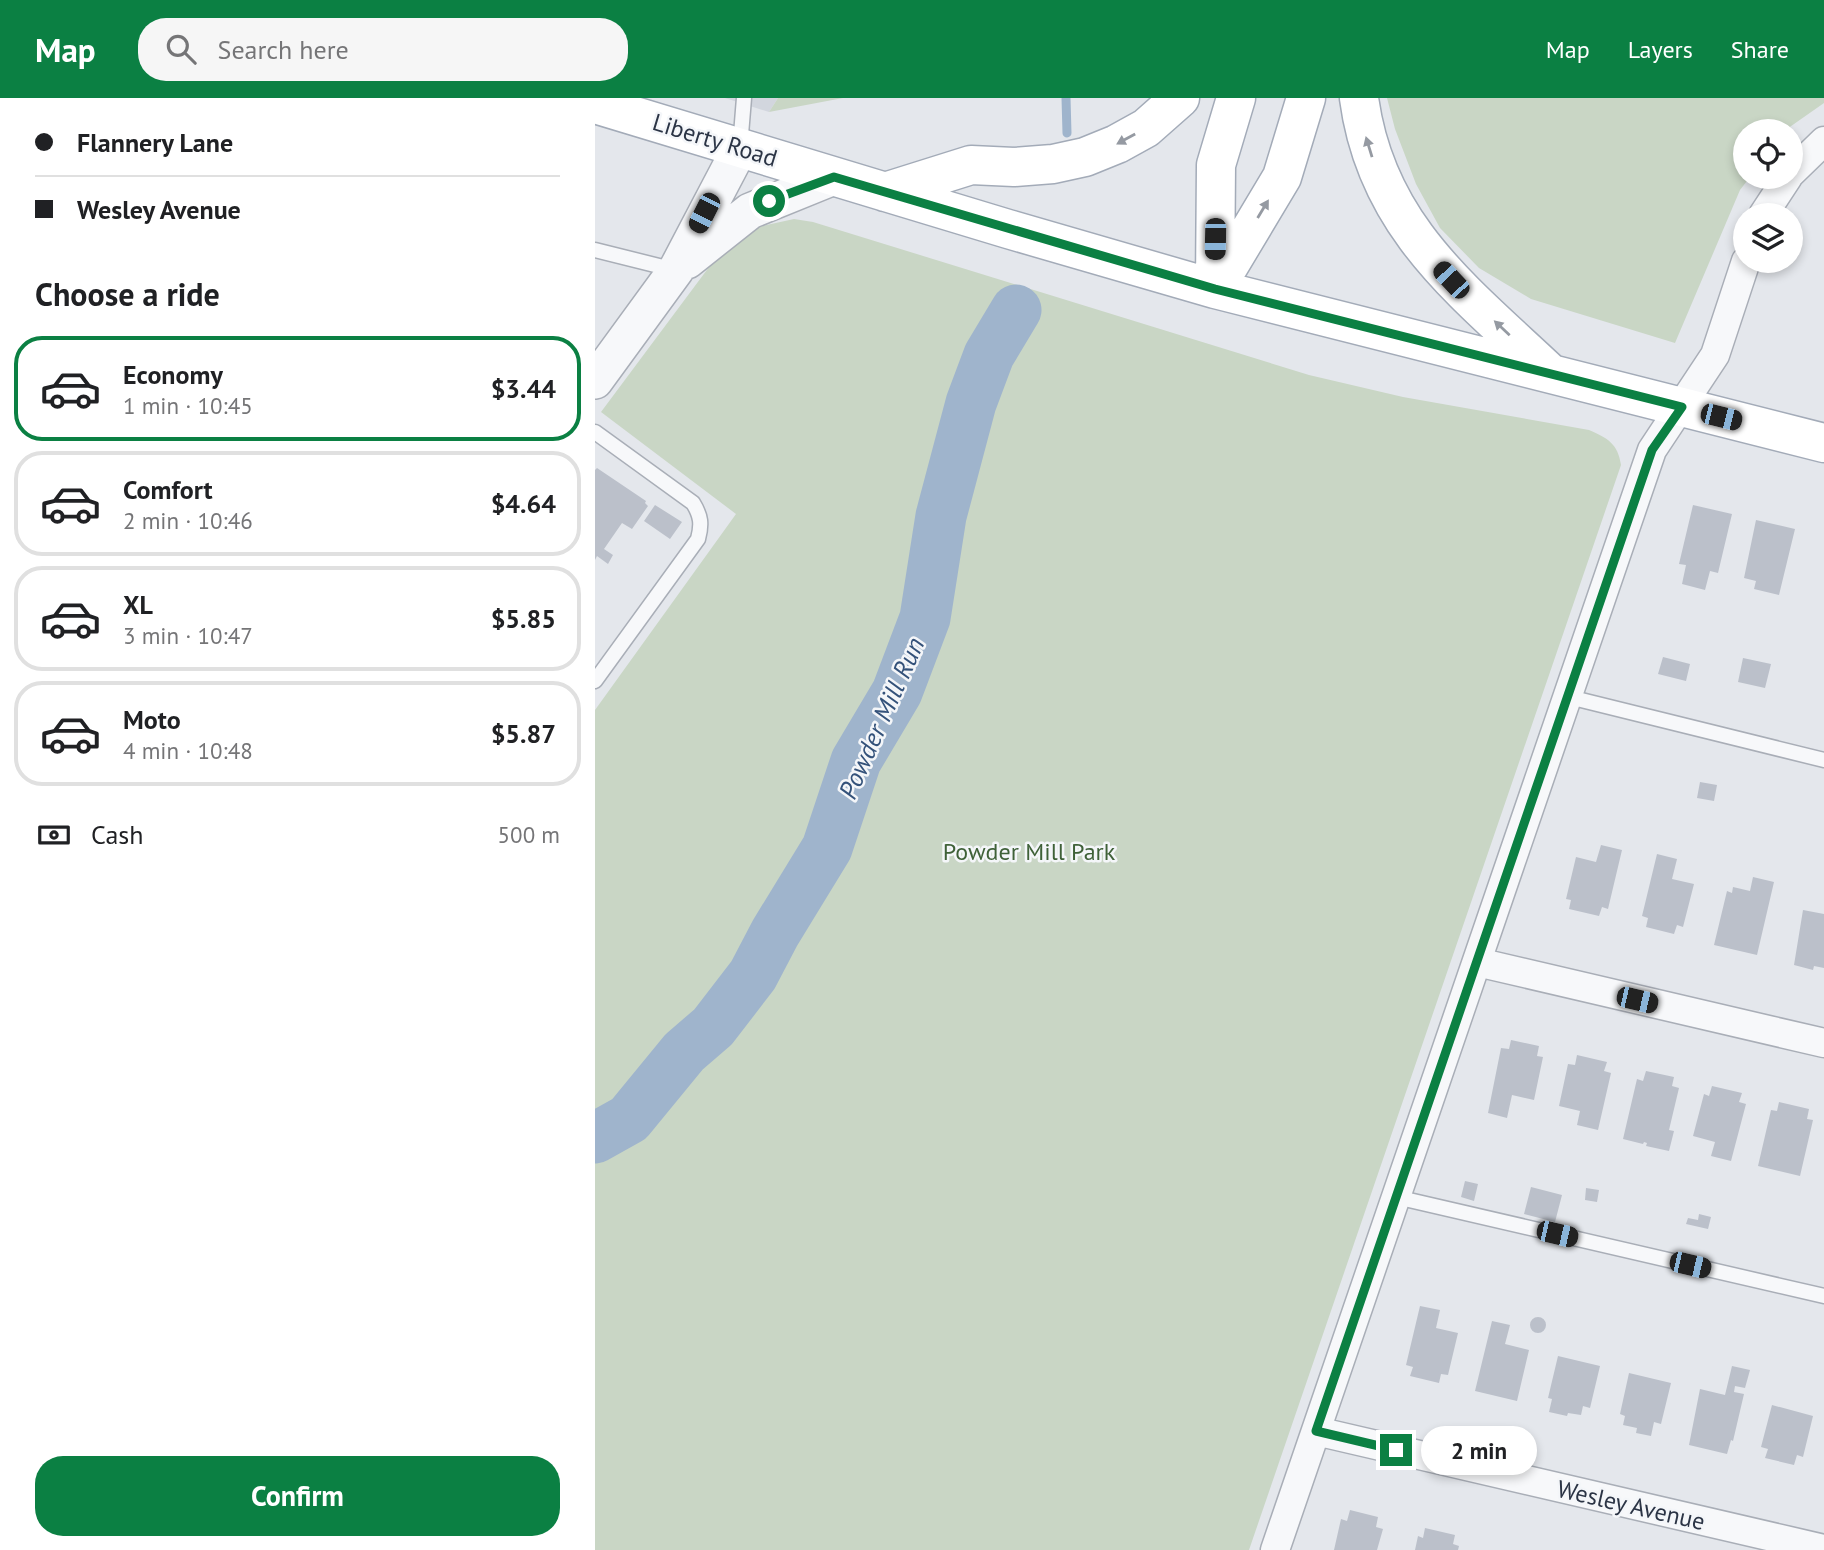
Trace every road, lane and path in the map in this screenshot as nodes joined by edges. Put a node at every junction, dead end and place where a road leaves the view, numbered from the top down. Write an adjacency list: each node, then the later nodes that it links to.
1 (744, 98): 8 (lane)
2 (1180, 98): 11 (main road, one-way to 11)
3 (1236, 98): 15 (main road)
4 (1306, 98): 15 (main road, one-way to 4)
5 (1359, 98): 16 (main road, one-way to 5)
6 (598, 102): 8 (main road, Liberty Road)
7 (1824, 141): 9 (street)
8 (740, 148): 10 (main road, Liberty Road); 13 (street)
9 (1803, 161)
10 (834, 177): 11 (main road, Liberty Road); 13 (street)
11 (885, 192): 15 (main road, Liberty Road)
12 (595, 250): 13 (lane)
13 (676, 270): 17 (street)
14 (1742, 273): 18 (street)
15 (1215, 289): 16 (main road, Liberty Road)
16 (1552, 374): 18 (main road, Liberty Road)
17 (595, 381)
18 (1682, 407): 20 (main road, Liberty Road); 22 (street)
19 (595, 432): 21 (lane)
20 (1824, 443)
21 (595, 681)
22 (1569, 697): 23 (lane); 24 (street)
23 (1824, 760)
24 (1477, 962): 25 (street); 26 (street)
25 (1824, 1043)
26 (1396, 1197): 27 (lane); 28 (street)
27 (1824, 1296)
28 (1316, 1431): 29 (street, Wesley Avenue); 30 (street)
29 (1824, 1549)
30 (1275, 1550)

